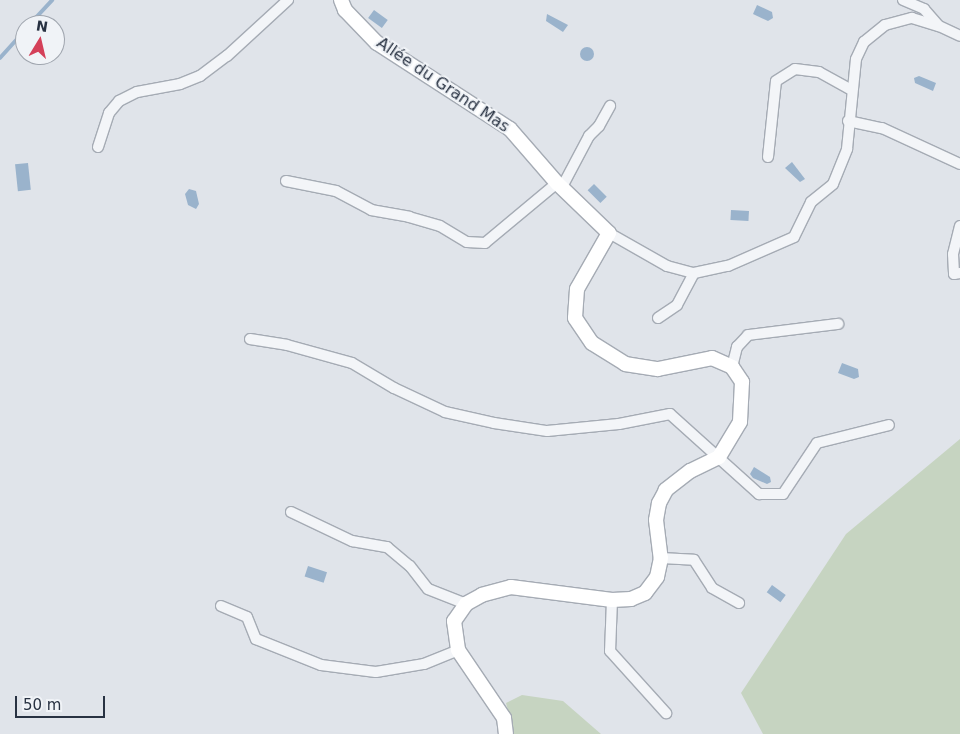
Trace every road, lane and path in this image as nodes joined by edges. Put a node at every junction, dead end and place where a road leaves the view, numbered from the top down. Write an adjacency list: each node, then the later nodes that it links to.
1 (288, 0): 9 (street)
2 (342, 0): 13 (street, Allée du Grand Mas)
3 (903, 0): 4 (street)
4 (939, 26): 5 (street); 6 (street)
5 (960, 36)
6 (851, 90): 8 (street); 10 (street)
7 (610, 106): 13 (street)
8 (848, 121): 11 (street); 16 (street)
9 (98, 147)
10 (768, 157)
11 (960, 164)
12 (286, 181): 13 (street)
13 (559, 185): 15 (street, Allée du Grand Mas)
14 (960, 226): 17 (street)
15 (609, 233): 16 (street); 21 (street)
16 (694, 273): 18 (street)
17 (960, 273)
18 (658, 318)
19 (838, 324): 21 (street)
20 (250, 339): 23 (street)
21 (732, 367): 23 (street)
22 (889, 425): 23 (street)
23 (719, 456): 25 (street)
24 (291, 512): 28 (street)
25 (661, 558): 26 (street); 27 (street)
26 (612, 600): 28 (street); 31 (street)
27 (740, 602)
28 (466, 604): 30 (street)
29 (221, 606): 30 (street)
30 (458, 650): 32 (street)
31 (666, 713)
32 (506, 734)

